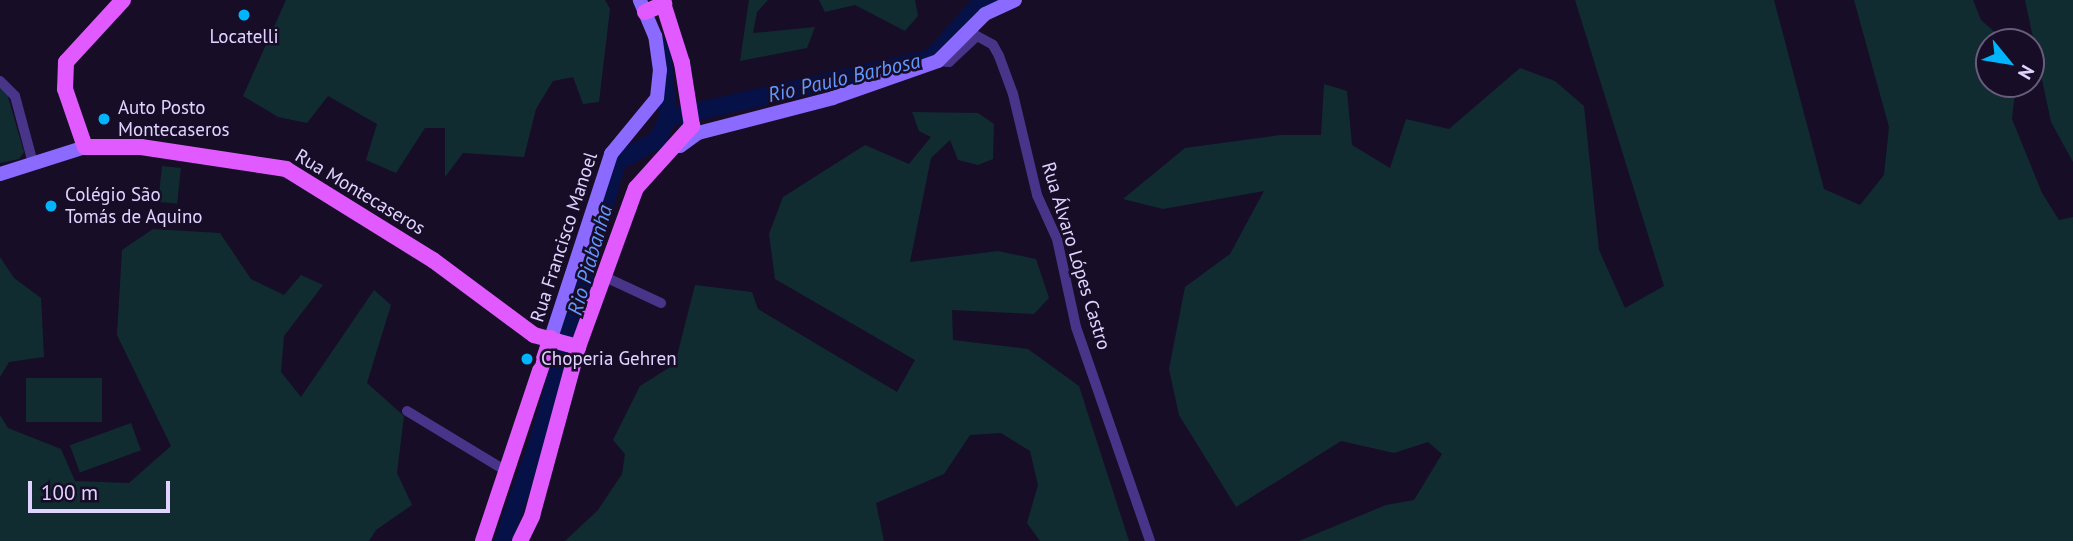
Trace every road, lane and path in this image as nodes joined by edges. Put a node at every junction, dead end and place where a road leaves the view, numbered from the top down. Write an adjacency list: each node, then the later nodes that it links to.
1 (123, 0): 8 (main road)
2 (1015, 0): 5 (main road)
3 (663, 2): 4 (main road); 7 (main road)
4 (642, 6): 13 (main road, Rua Francisco Manoel)
5 (938, 61): 7 (main road); 19 (street, Rua Álvaro Lópes Castro)
6 (0, 81): 9 (street)
7 (695, 130): 11 (main road)
8 (85, 148): 9 (main road, Rua Montecaseros); 13 (main road, Rua Montecaseros)
9 (33, 163): 10 (main road, Rua Montecaseros)
10 (0, 174)
11 (603, 276): 12 (street); 14 (main road)
12 (661, 303)
13 (551, 338): 14 (main road, Rua Montecaseros); 16 (main road)
14 (578, 347): 18 (main road)
15 (407, 411): 16 (street)
16 (506, 471): 17 (main road)
17 (483, 541)
18 (520, 541)
19 (1150, 541)

